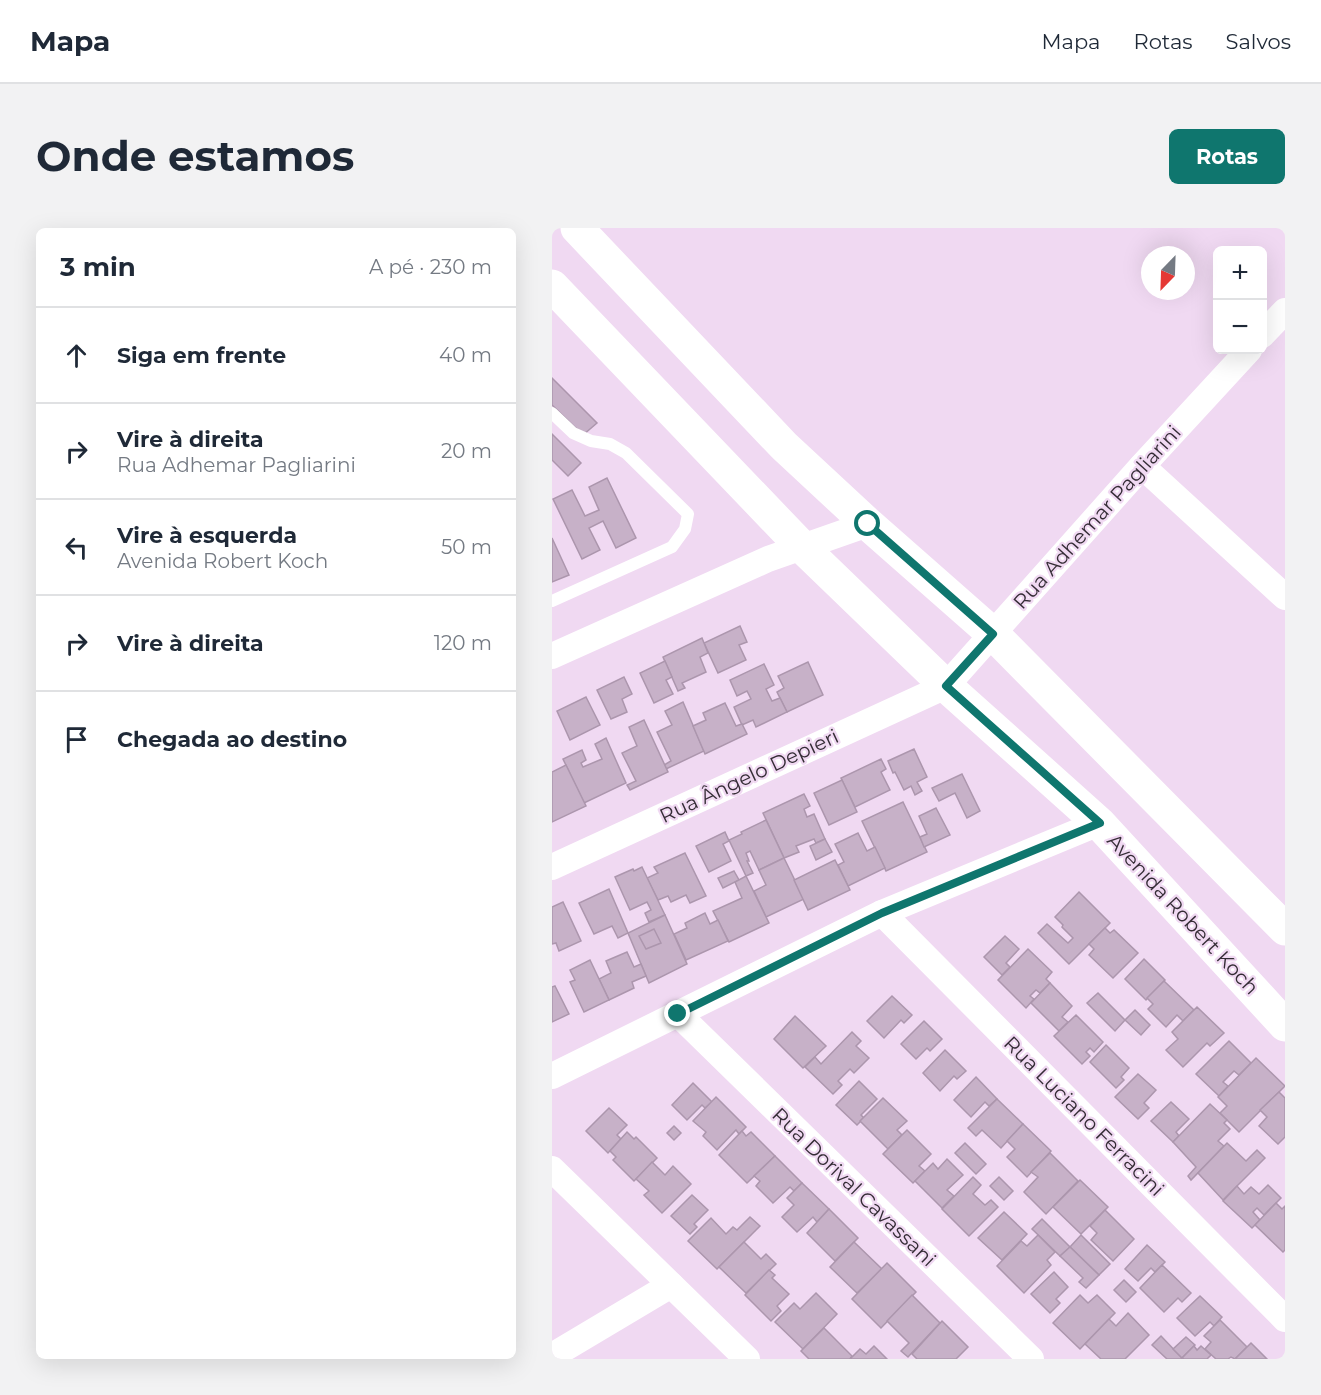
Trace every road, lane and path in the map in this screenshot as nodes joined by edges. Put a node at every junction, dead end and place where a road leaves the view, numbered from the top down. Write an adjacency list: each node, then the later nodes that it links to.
1 (577, 228): 8 (main road)
2 (552, 286): 9 (main road, Avenida Robert Koch)
3 (1285, 311): 4 (street)
4 (1267, 331)
5 (1245, 354): 7 (street, Rua Adhemar Pagliarini)
6 (552, 413): 11 (lane)
7 (1142, 466): 10 (street); 12 (street, Rua Adhemar Pagliarini)
8 (868, 524): 9 (street); 12 (main road)
9 (803, 548): 13 (street); 14 (main road, Avenida Robert Koch)
10 (1285, 597)
11 (552, 601)
12 (993, 634): 14 (street, Rua Adhemar Pagliarini); 18 (main road)
13 (552, 656)
14 (946, 686): 15 (main road, Avenida Robert Koch); 16 (street, Rua Ângelo Depieri)
15 (1100, 823): 17 (street); 20 (main road, Avenida Robert Koch)
16 (552, 867)
17 (882, 913): 19 (street); 24 (street, Rua Luciano Ferracini)
18 (1285, 929)
19 (678, 1014): 21 (street); 27 (street, Rua Dorival Cavassani)
20 (1285, 1024)
21 (552, 1076)
22 (552, 1169): 23 (street)
23 (671, 1285): 25 (street); 26 (street)
24 (1285, 1319)
25 (552, 1356)
26 (747, 1359)
27 (1031, 1359)

